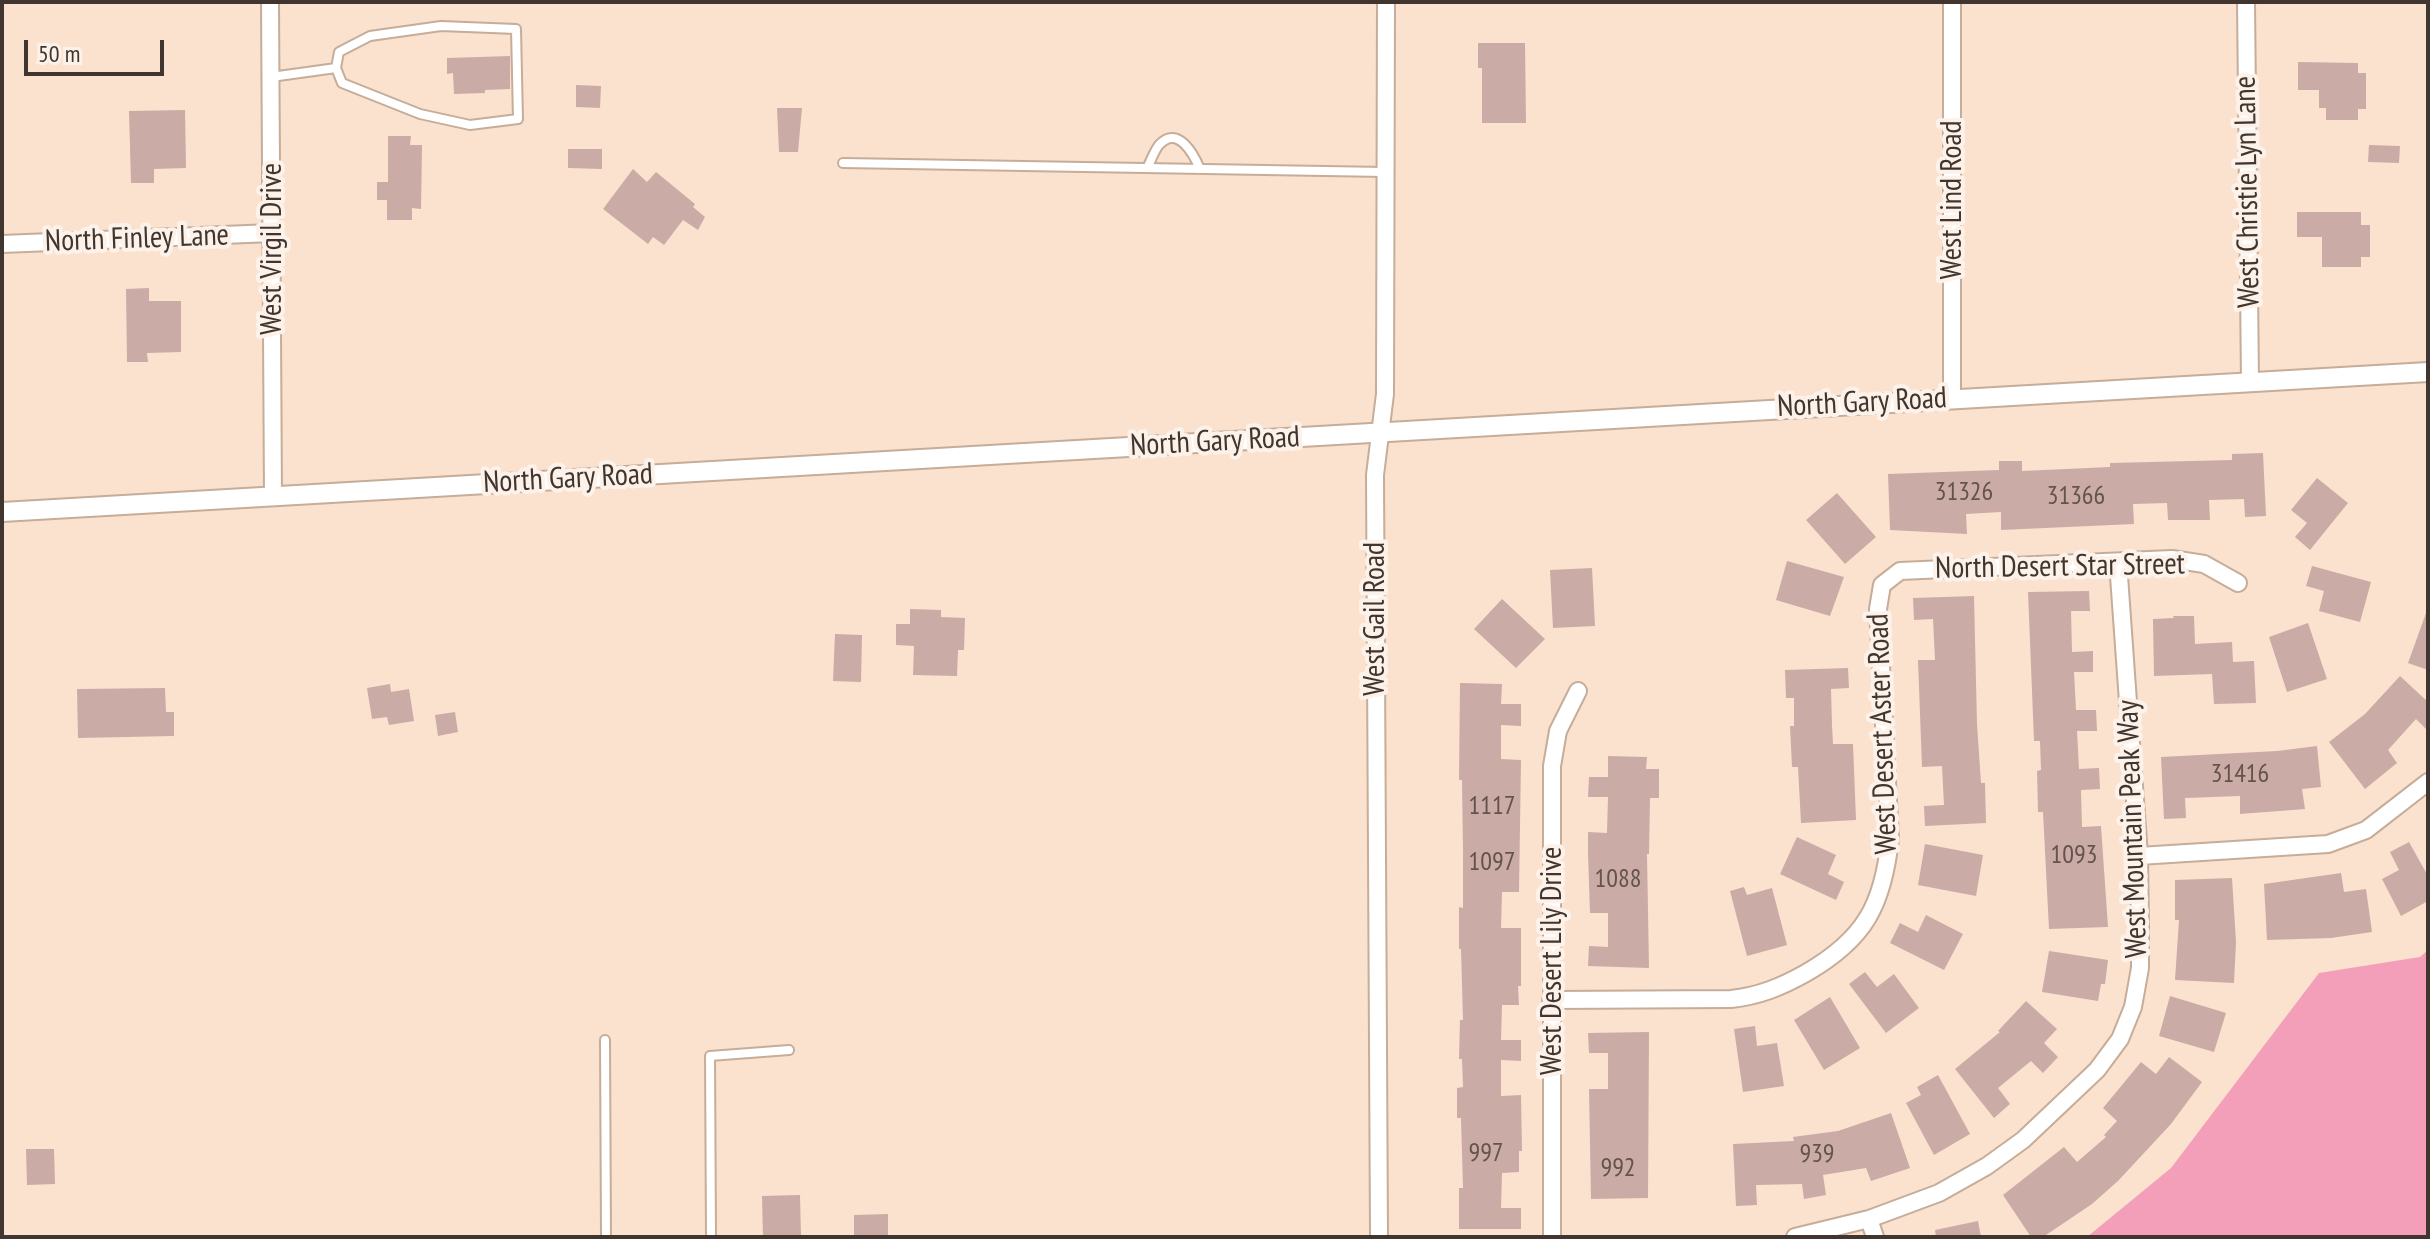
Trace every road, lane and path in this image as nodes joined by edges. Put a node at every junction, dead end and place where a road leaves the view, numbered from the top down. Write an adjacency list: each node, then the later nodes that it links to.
1 (270, 2): 6 (street, West Virgil Drive)
2 (1386, 2): 10 (street, West Gail Road)
3 (1952, 2): 15 (street, West Lind Road)
4 (2246, 2): 14 (street, West Christie Lyn Lane)
5 (336, 68): 5 (lane); 6 (lane)
6 (271, 77): 11 (street, West Virgil Drive)
7 (843, 163): 8 (lane)
8 (1147, 168): 9 (lane); 9 (lane)
9 (1200, 169): 10 (lane)
10 (1386, 172): 16 (street, West Gail Road)
11 (272, 233): 12 (street, North Finley Lane); 17 (street, West Virgil Drive)
12 (2, 244)
13 (2428, 372): 14 (street, North Gary Road)
14 (2250, 382): 15 (street, North Gary Road)
15 (1952, 398): 16 (street, North Gary Road)
16 (1381, 432): 17 (street, North Gary Road); 31 (street, West Gail Road)
17 (273, 496): 18 (street, North Gary Road)
18 (2, 512)
19 (2118, 562): 20 (street, North Desert Star Street); 21 (street, North Desert Star Street); 24 (street, West Mountain Peak Way)
20 (2238, 583)
21 (1882, 585): 25 (street, West Desert Aster Road)
22 (1578, 691): 25 (street, West Desert Lily Drive)
23 (2428, 782): 24 (street)
24 (2139, 856): 28 (street, West Mountain Peak Way)
25 (1551, 1000): 32 (street, West Desert Lily Drive)
26 (605, 1040): 29 (lane)
27 (789, 1050): 30 (lane)
28 (1869, 1219): 33 (street, West Mountain Peak Way); 34 (street)
29 (606, 1237)
30 (711, 1237)
31 (1379, 1237)
32 (1552, 1237)
33 (1795, 1237)
34 (1875, 1237)

